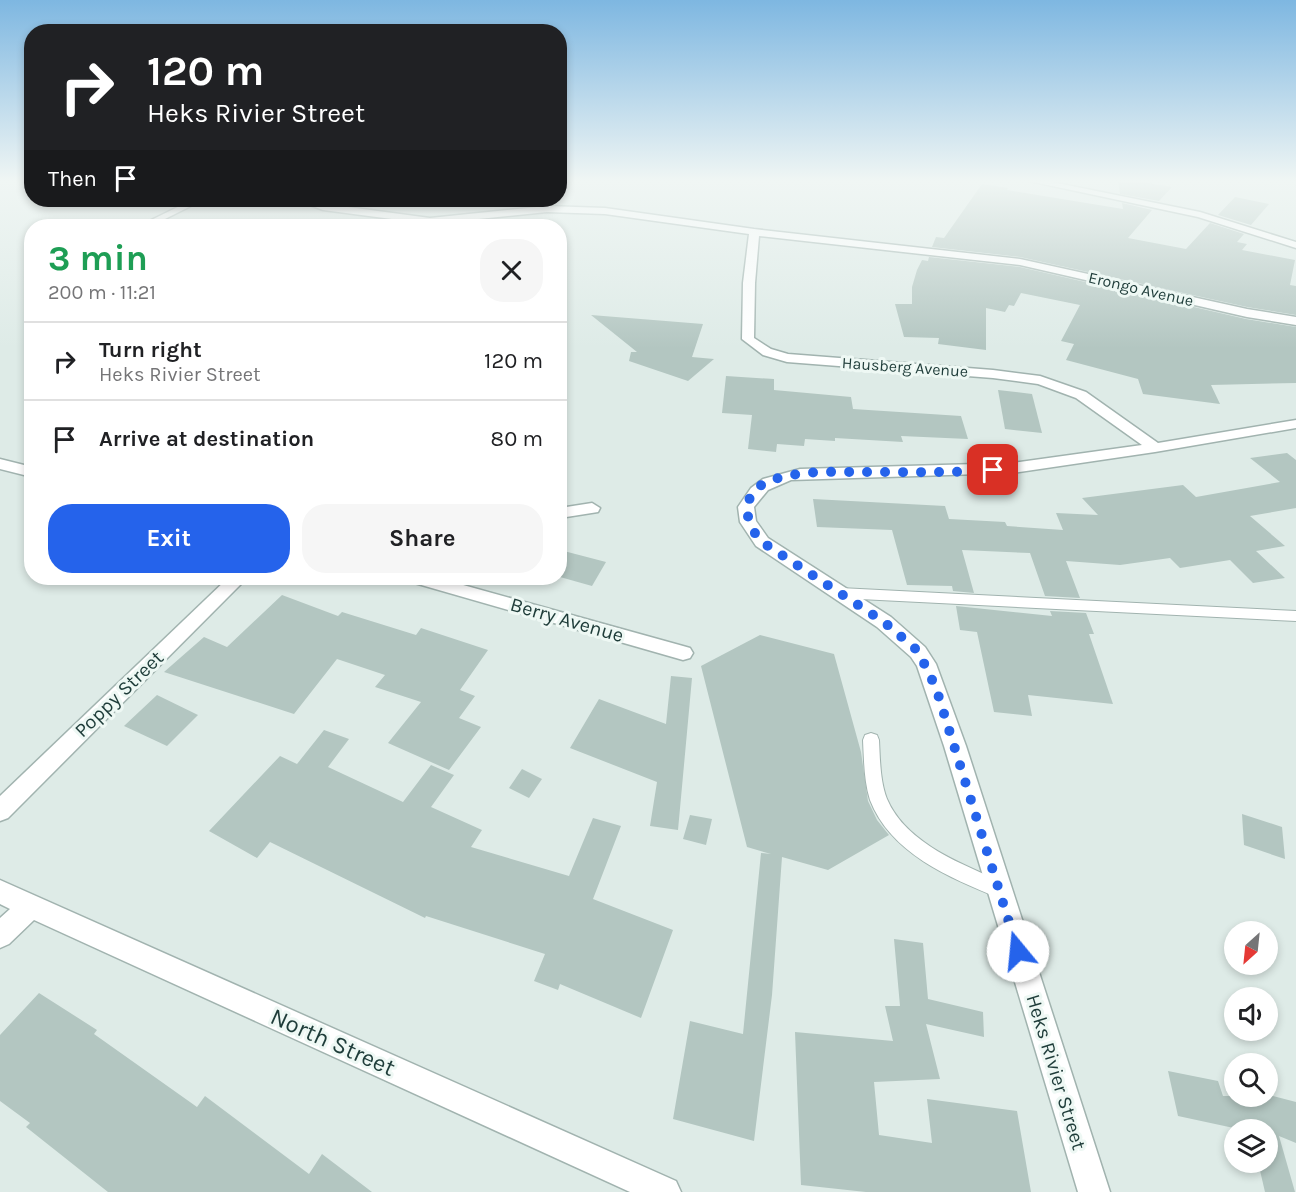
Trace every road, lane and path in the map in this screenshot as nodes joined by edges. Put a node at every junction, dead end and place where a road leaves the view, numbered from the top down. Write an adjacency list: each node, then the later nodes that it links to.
1 (754, 237): 7 (street, Hausberg Avenue)
2 (795, 237): 5 (street, Erongo Avenue)
3 (1270, 237): 4 (street)
4 (1296, 245)
5 (1296, 321)
6 (1296, 424): 7 (street)
7 (1155, 448): 14 (street, Heks Rivier Street)
8 (0, 464): 9 (street)
9 (24, 470)
10 (592, 508): 11 (street)
11 (567, 512)
12 (231, 585): 18 (street, Poppy Street)
13 (442, 585): 16 (street, Berry Avenue)
14 (840, 593): 15 (lane); 19 (street, Heks Rivier Street)
15 (1296, 616)
16 (683, 653)
17 (871, 740): 19 (lane)
18 (0, 811)
19 (999, 889): 24 (street, Heks Rivier Street)
20 (0, 892): 21 (street, North Street)
21 (31, 906): 22 (street); 23 (street, North Street)
22 (0, 935)
23 (665, 1192)
24 (1094, 1192)

